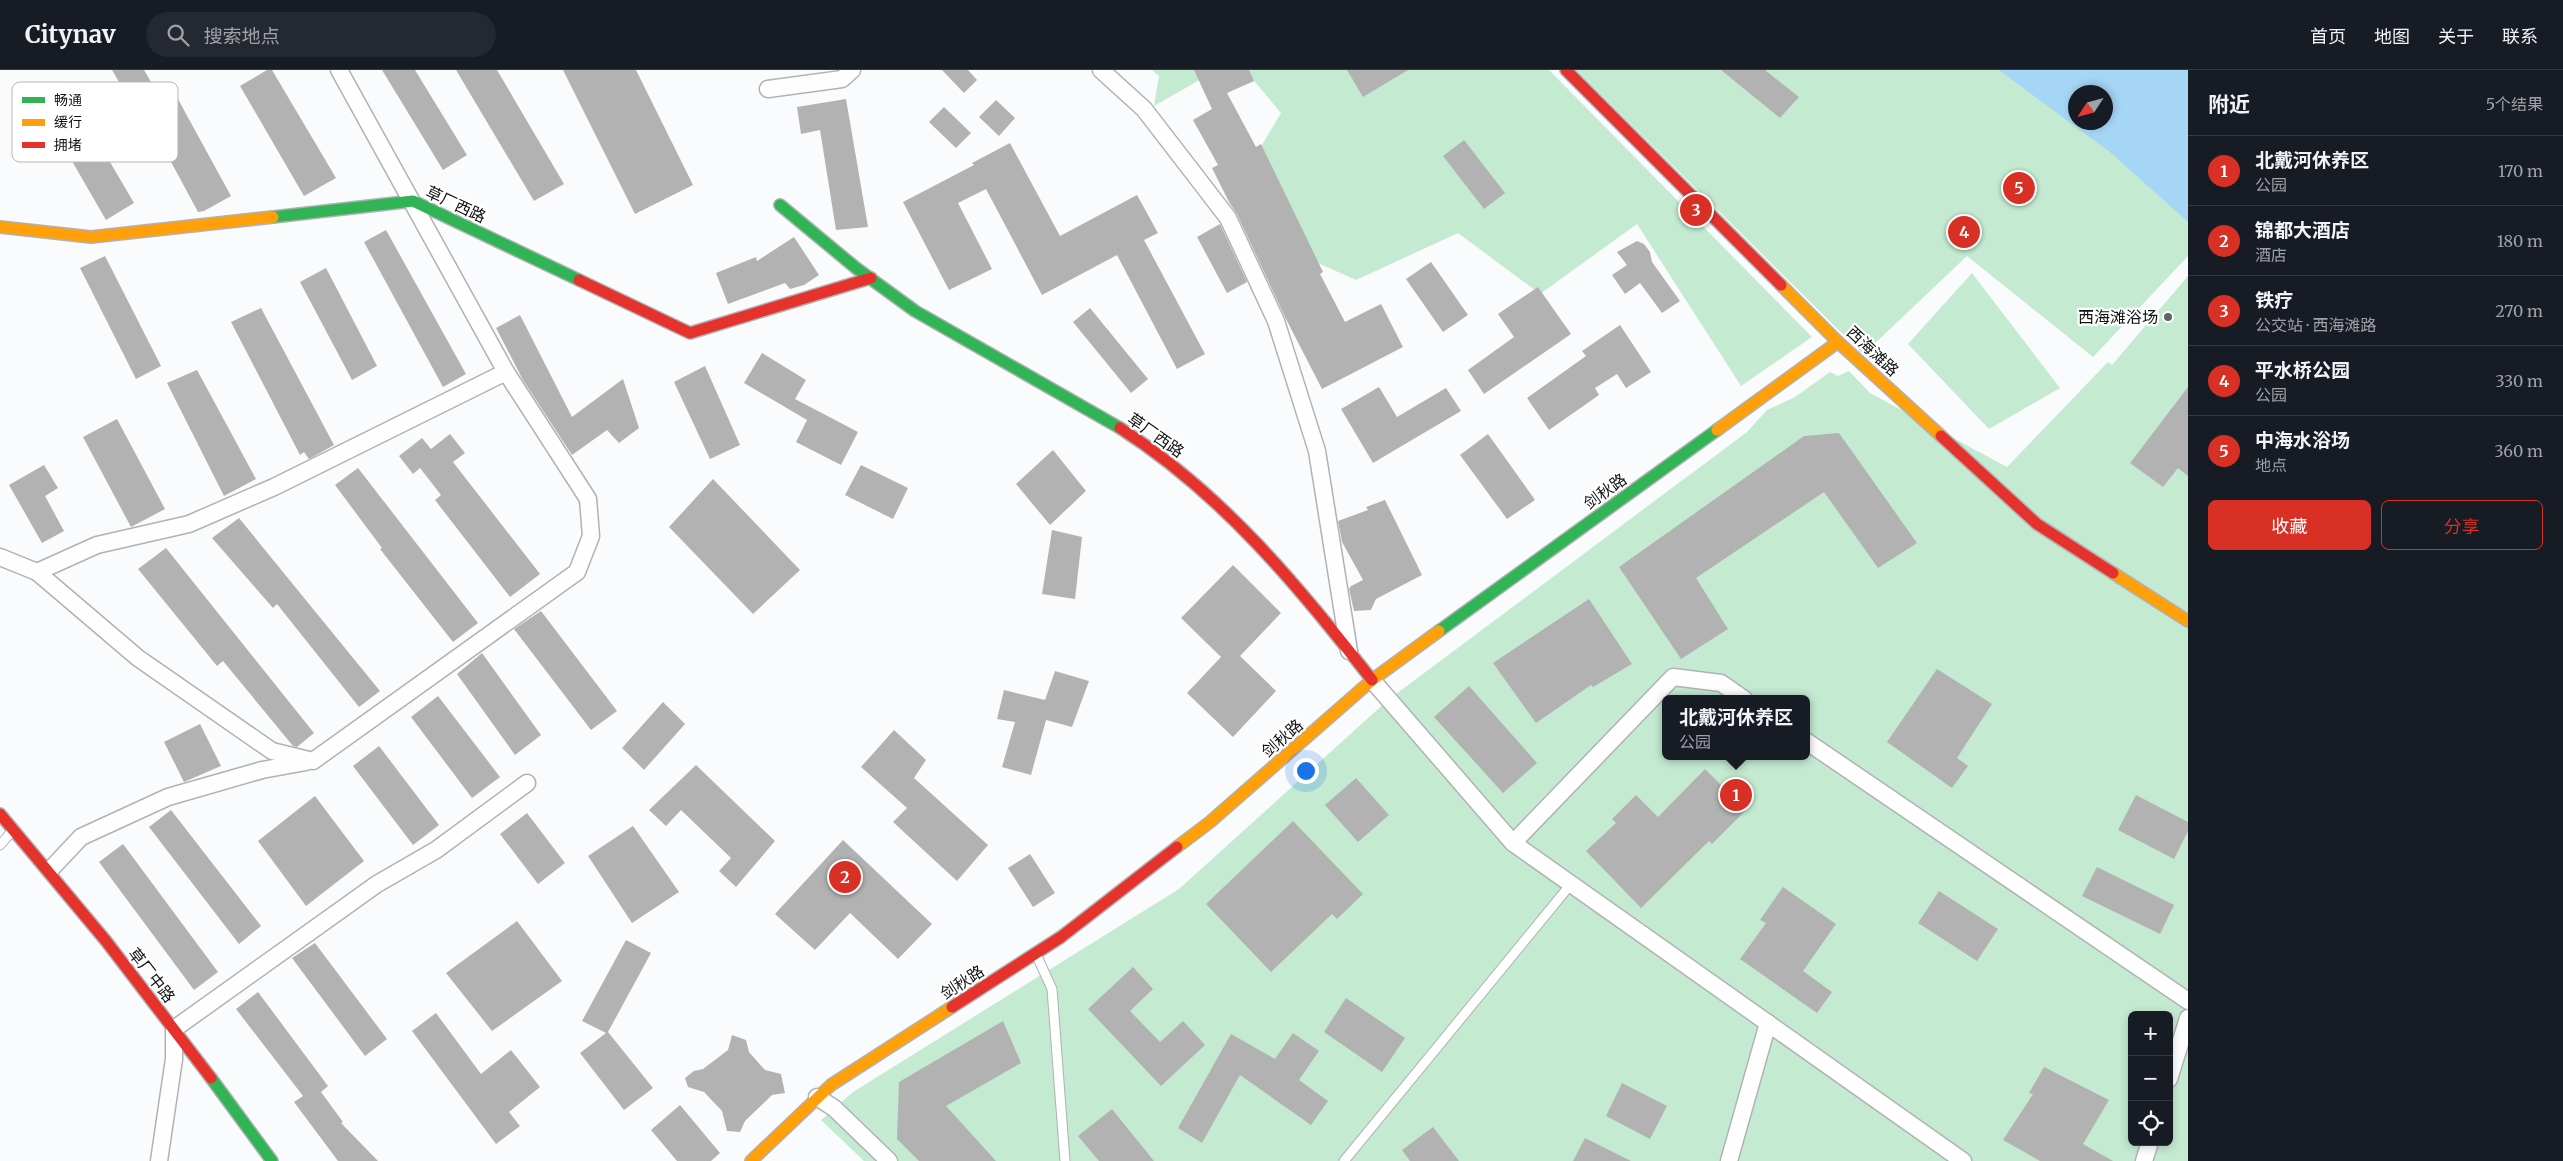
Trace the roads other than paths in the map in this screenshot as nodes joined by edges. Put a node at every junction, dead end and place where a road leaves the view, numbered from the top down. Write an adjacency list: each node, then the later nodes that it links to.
1 (339, 70): 6 (street)
2 (852, 70): 5 (street)
3 (1102, 70): 15 (street)
4 (1566, 70): 10 (main road, 西海滩路)
5 (768, 89)
6 (413, 201): 8 (main road, 草厂西路); 9 (main road, 草厂西路); 11 (street)
7 (780, 205): 9 (main road, 草厂西路)
8 (0, 227)
9 (870, 278): 15 (main road, 草厂西路)
10 (1838, 342): 14 (main road, 西海滩路); 16 (main road, 剑秋路)
11 (506, 372): 13 (street); 19 (street)
12 (0, 557): 13 (street)
13 (37, 572): 19 (street)
14 (2188, 621)
15 (1349, 651): 16 (main road, 草厂西路)
16 (1372, 680): 23 (street); 27 (main road, 剑秋路)
17 (1738, 695): 23 (street)
18 (1810, 744): 28 (street)
19 (313, 761): 25 (street)
20 (527, 783): 31 (street)
21 (0, 814): 22 (main road, 草厂中路)
22 (14, 829): 24 (lane); 25 (main road, 草厂中路)
23 (1513, 843): 26 (street)
24 (0, 845)
25 (50, 870): 31 (main road, 草厂中路)
26 (1571, 884): 30 (street); 40 (lane)
27 (1036, 954): 33 (main road, 剑秋路); 39 (lane)
28 (2188, 1001)
29 (2188, 1018): 32 (street)
30 (1768, 1023): 41 (street); 42 (street)
31 (174, 1029): 35 (street); 36 (main road, 草厂中路)
32 (2173, 1066)
33 (817, 1097): 37 (main road, 剑秋路); 38 (street)
34 (2149, 1146): 43 (street)
35 (159, 1161)
36 (272, 1161)
37 (751, 1161)
38 (889, 1161)
39 (1065, 1161)
40 (1344, 1161)
41 (1729, 1161)
42 (1963, 1161)
43 (2144, 1161)

